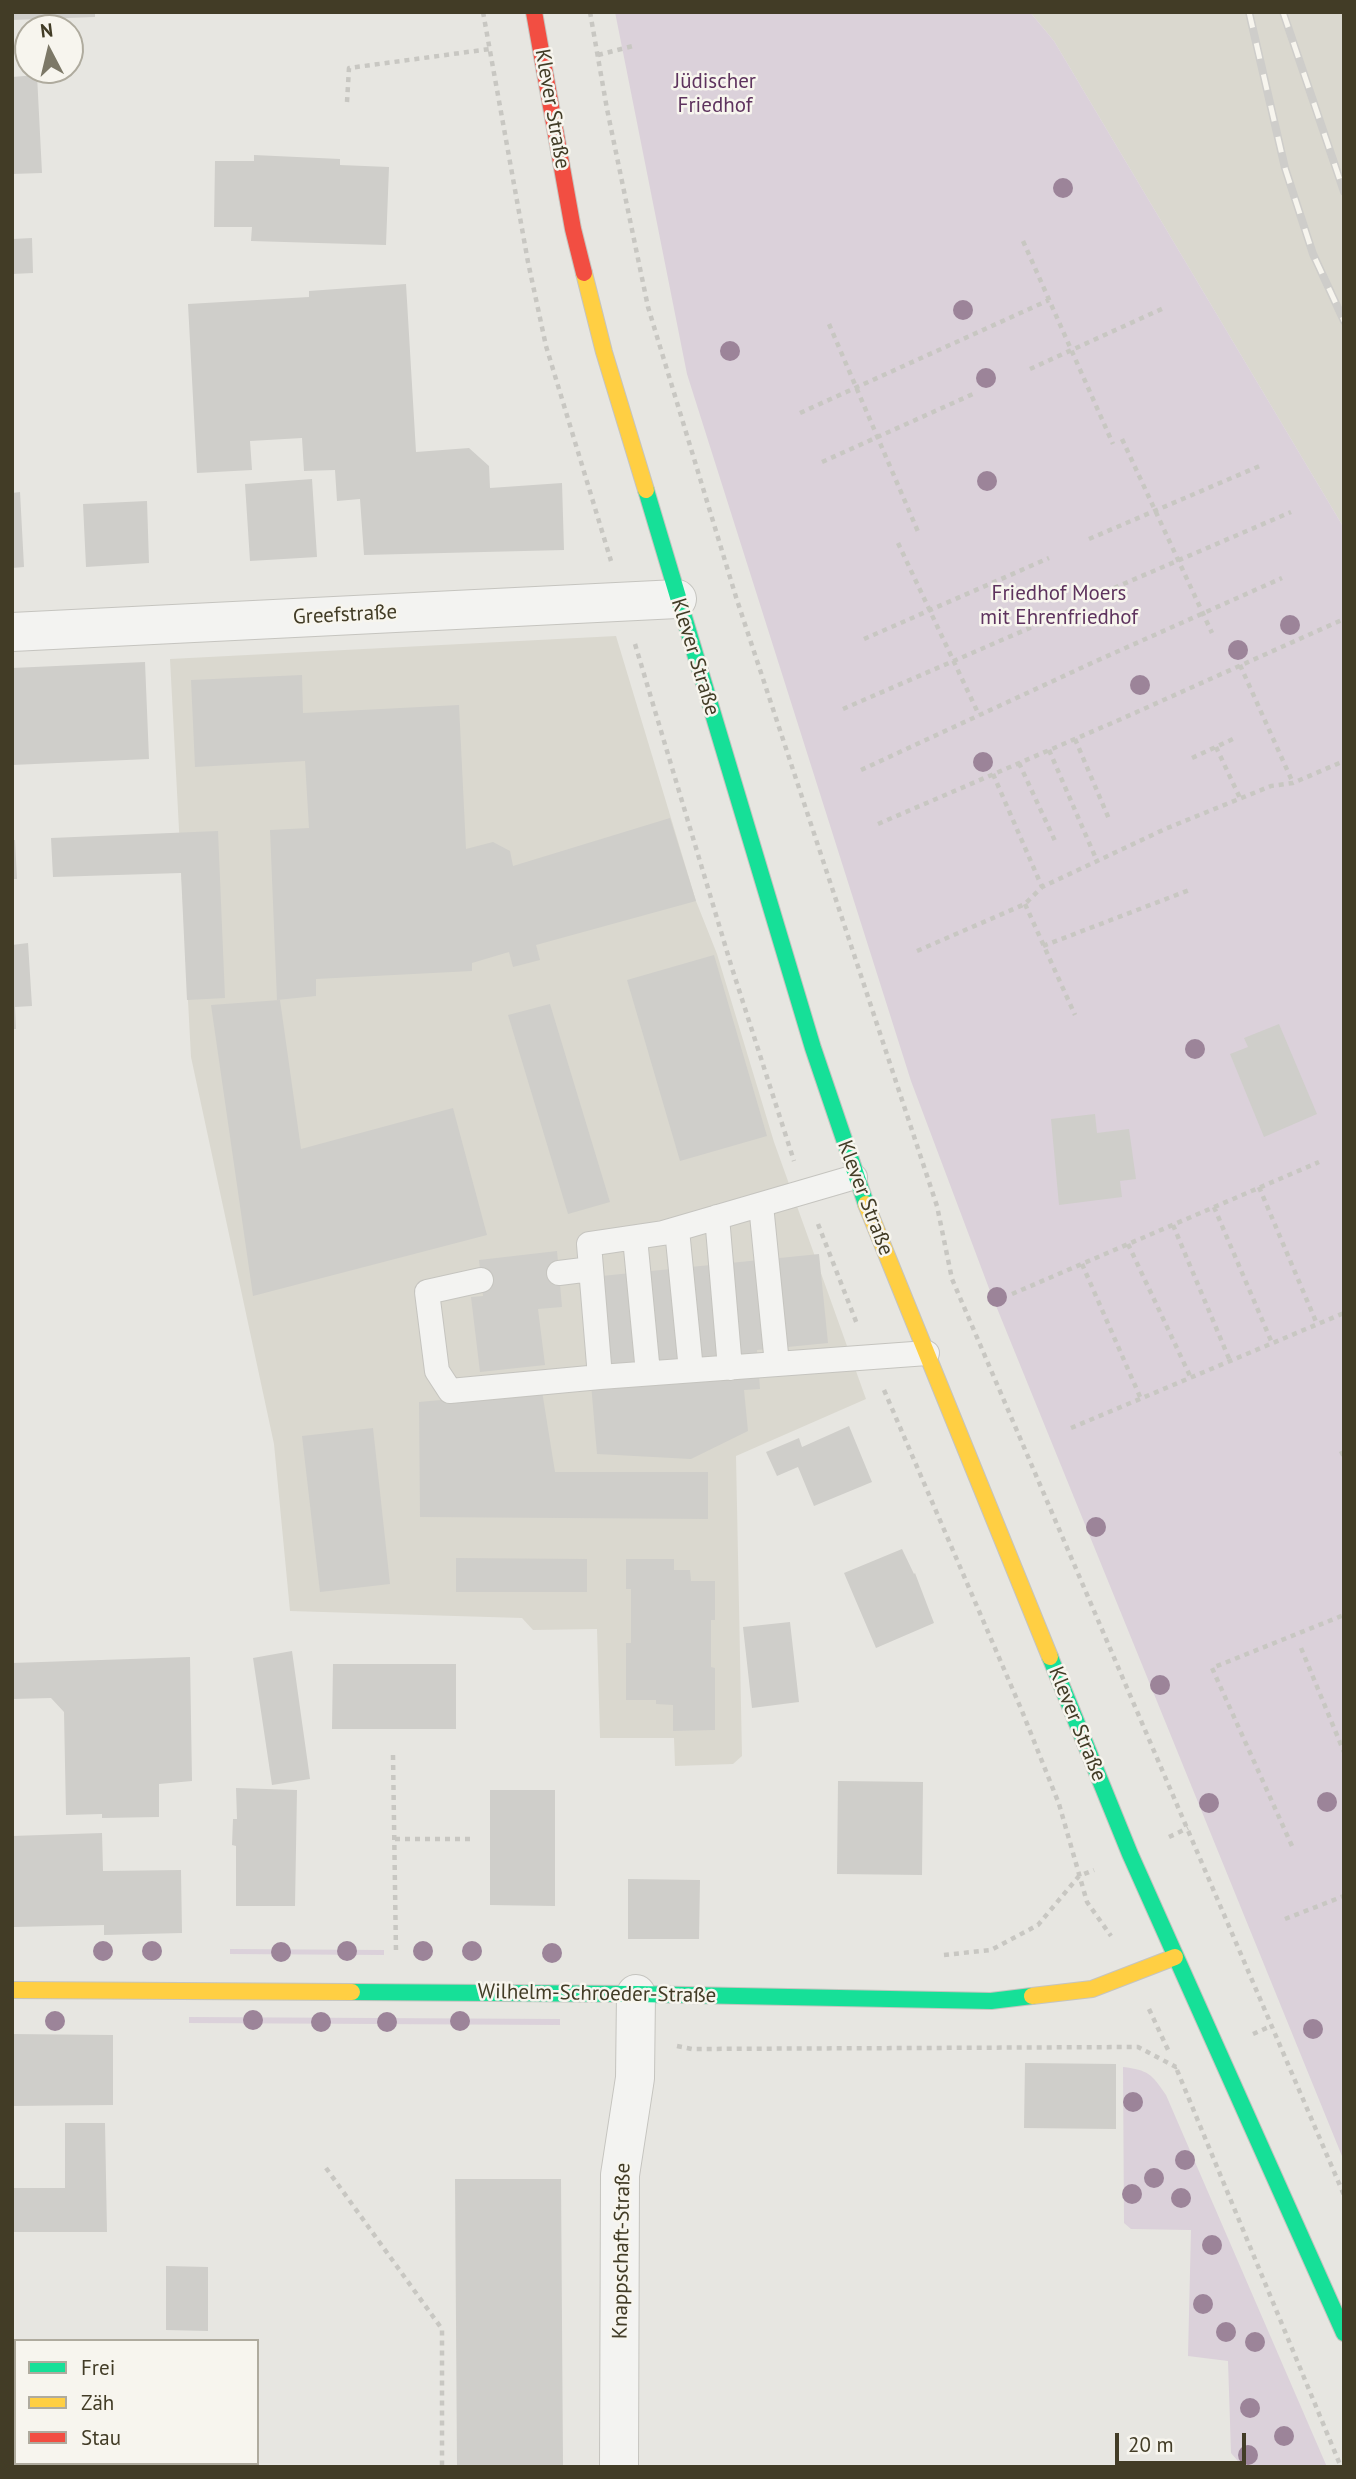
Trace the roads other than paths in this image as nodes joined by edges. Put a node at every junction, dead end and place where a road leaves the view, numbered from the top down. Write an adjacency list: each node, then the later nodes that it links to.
1 (534, 12): 2 (main road, Klever Straße)
2 (677, 600): 3 (street, Greefstraße); 4 (main road, Klever Straße)
3 (12, 632)
4 (855, 1177): 5 (lane); 12 (main road, Klever Straße)
5 (761, 1205): 6 (lane); 13 (lane)
6 (716, 1217): 7 (lane); 14 (lane)
7 (677, 1230): 8 (lane); 15 (lane)
8 (635, 1238): 9 (lane); 16 (lane)
9 (591, 1269): 10 (lane); 17 (lane)
10 (559, 1273)
11 (481, 1280): 17 (lane)
12 (927, 1353): 13 (lane); 18 (main road, Klever Straße)
13 (777, 1364): 14 (lane)
14 (730, 1368): 15 (lane)
15 (691, 1370): 16 (lane)
16 (648, 1373): 17 (lane)
17 (600, 1377)
18 (1175, 1957): 20 (main road, Wilhelm-Schroeder-Straße); 21 (main road, Klever Straße)
19 (12, 1990): 20 (main road, Wilhelm-Schroeder-Straße)
20 (636, 1994): 22 (street, Knappschaft-Straße)
21 (1344, 2333)
22 (619, 2467)

